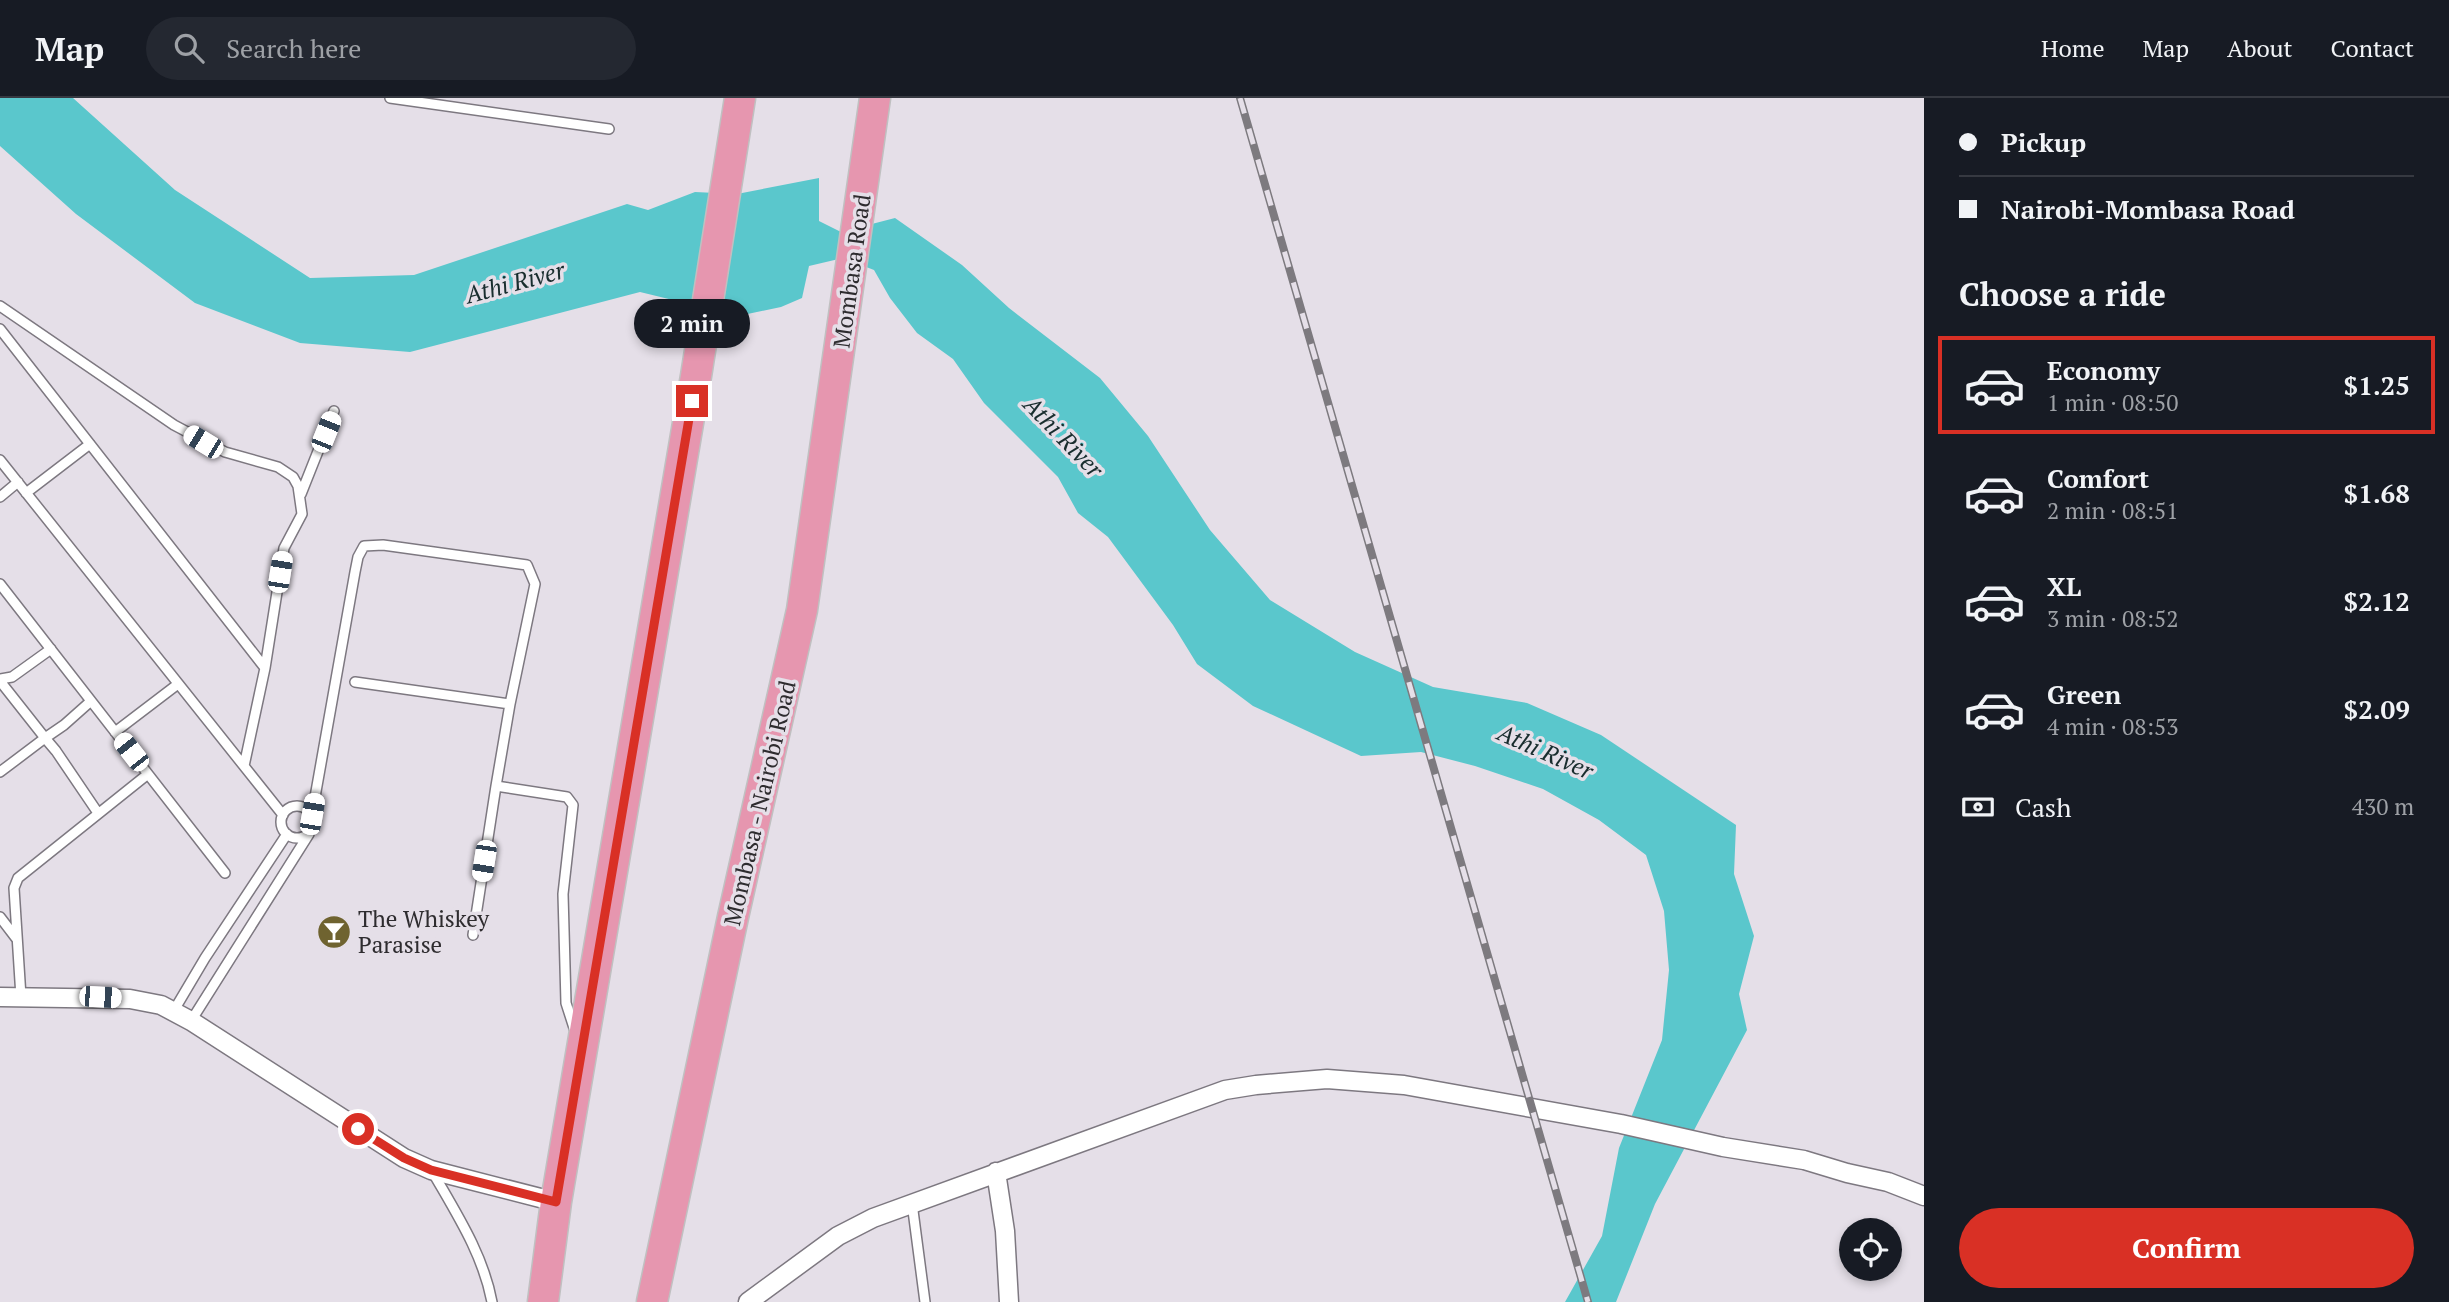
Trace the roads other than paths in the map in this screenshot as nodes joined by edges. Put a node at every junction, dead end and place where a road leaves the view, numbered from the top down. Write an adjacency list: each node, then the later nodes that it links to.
1 (390, 98): 4 (lane)
2 (740, 98): 42 (highway)
3 (875, 98): 7 (highway, Mombasa Road)
4 (609, 129)
5 (0, 306): 13 (lane)
6 (0, 329): 9 (lane)
7 (834, 396): 48 (highway, Mombasa - Nairobi Road)
8 (334, 411): 13 (lane)
9 (90, 444): 12 (lane); 17 (lane)
10 (0, 460): 11 (lane)
11 (18, 482): 12 (lane); 14 (lane)
12 (26, 493): 20 (lane)
13 (301, 494): 17 (lane)
14 (0, 497)
15 (0, 584): 16 (lane)
16 (51, 649): 18 (lane); 21 (lane)
17 (265, 668): 25 (lane)
18 (0, 680): 24 (lane)
19 (355, 682): 22 (lane)
20 (178, 684): 23 (lane); 25 (lane)
21 (91, 701): 23 (lane); 24 (lane)
22 (510, 704): 28 (lane); 30 (lane)
23 (115, 732): 27 (lane)
24 (45, 738): 26 (lane); 29 (lane)
25 (244, 766): 31 (lane)
26 (0, 772)
27 (148, 774): 29 (lane); 34 (lane)
28 (496, 786): 36 (lane); 42 (lane)
29 (98, 813): 37 (lane)
30 (312, 814): 31 (lane); 33 (lane)
31 (283, 815): 32 (lane)
32 (286, 834): 33 (lane); 40 (lane)
33 (309, 834): 41 (lane)
34 (225, 873)
35 (0, 917): 37 (lane)
36 (473, 936)
37 (18, 939): 39 (lane)
38 (0, 997): 39 (street)
39 (21, 997): 40 (street)
40 (173, 1012): 41 (street)
41 (191, 1021): 43 (street)
42 (582, 1052): 46 (highway)
43 (431, 1170): 46 (street); 49 (lane)
44 (996, 1172): 45 (street); 47 (street); 55 (street)
45 (1924, 1196)
46 (556, 1202): 50 (highway)
47 (912, 1203): 53 (street); 54 (lane)
48 (660, 1268): 51 (highway); 52 (highway)
49 (492, 1302)
50 (543, 1302)
51 (646, 1302)
52 (653, 1302)
53 (748, 1302)
54 (925, 1302)
55 (1009, 1302)

